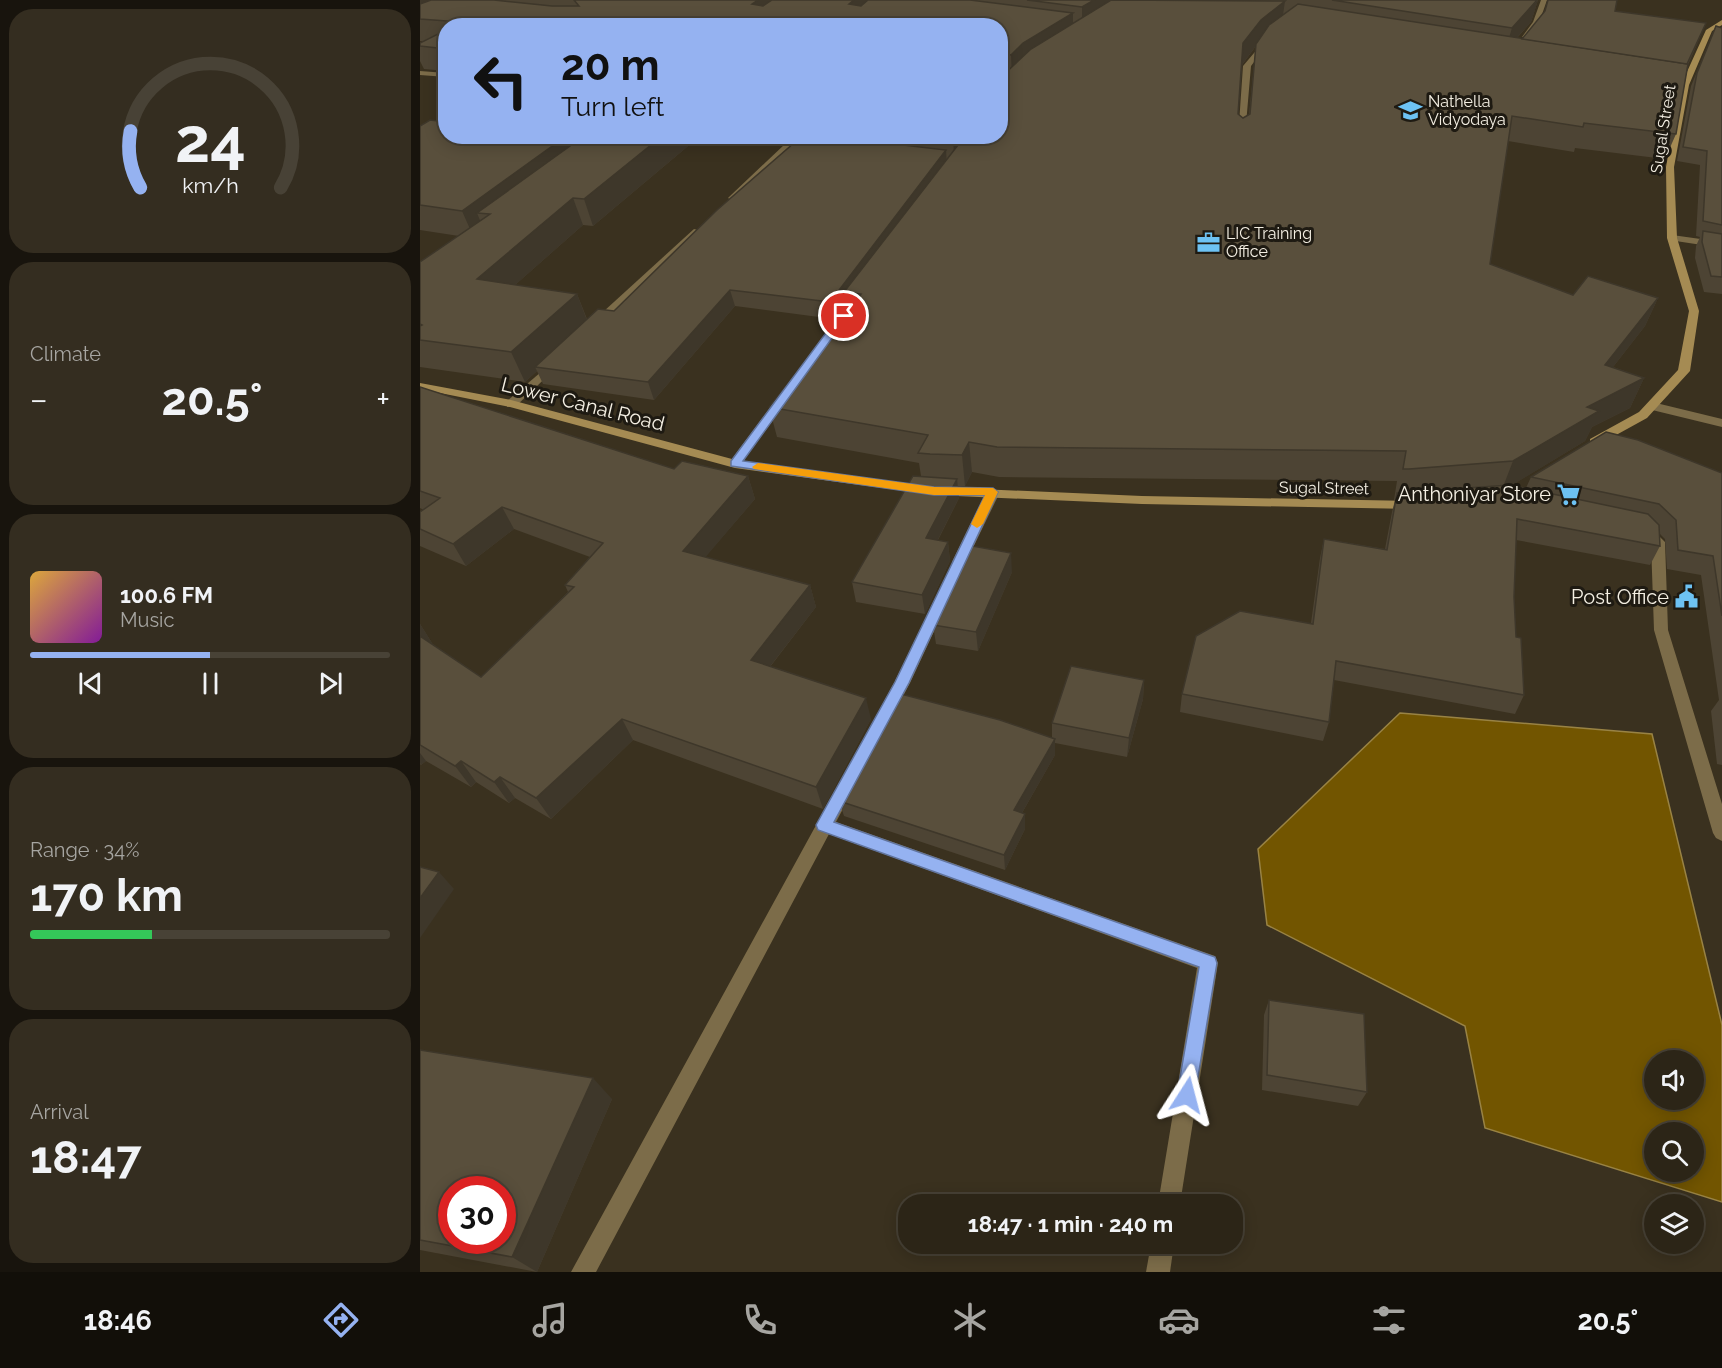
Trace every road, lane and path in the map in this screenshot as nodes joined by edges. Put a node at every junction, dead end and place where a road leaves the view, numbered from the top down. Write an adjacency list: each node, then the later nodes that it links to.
1 (1544, 0): 4 (street)
2 (1722, 21): 11 (street, Sugal Street)
3 (1278, 33): 7 (street)
4 (1521, 40)
5 (420, 73): 6 (street)
6 (438, 74)
7 (1241, 139)
8 (795, 144): 9 (street)
9 (722, 208)
10 (704, 224): 13 (street)
11 (1672, 238): 12 (street); 18 (street, Sugal Street)
12 (1722, 245)
13 (590, 330)
14 (564, 355): 17 (street)
15 (420, 386): 17 (street, Lower Canal Road)
16 (791, 387): 21 (street)
17 (511, 404): 21 (street, Lower Canal Road)
18 (1652, 406): 19 (street); 20 (street, Sugal Street)
19 (1722, 423)
20 (1616, 448)
21 (735, 464): 22 (street, Sugal Street)
22 (993, 492): 23 (street, Sugal Street); 25 (street)
23 (1423, 505)
24 (1631, 526): 26 (street)
25 (824, 825): 27 (street); 29 (street)
26 (1722, 833)
27 (1171, 1194)
28 (1161, 1254): 30 (street)
29 (583, 1272)
30 (1158, 1272)

